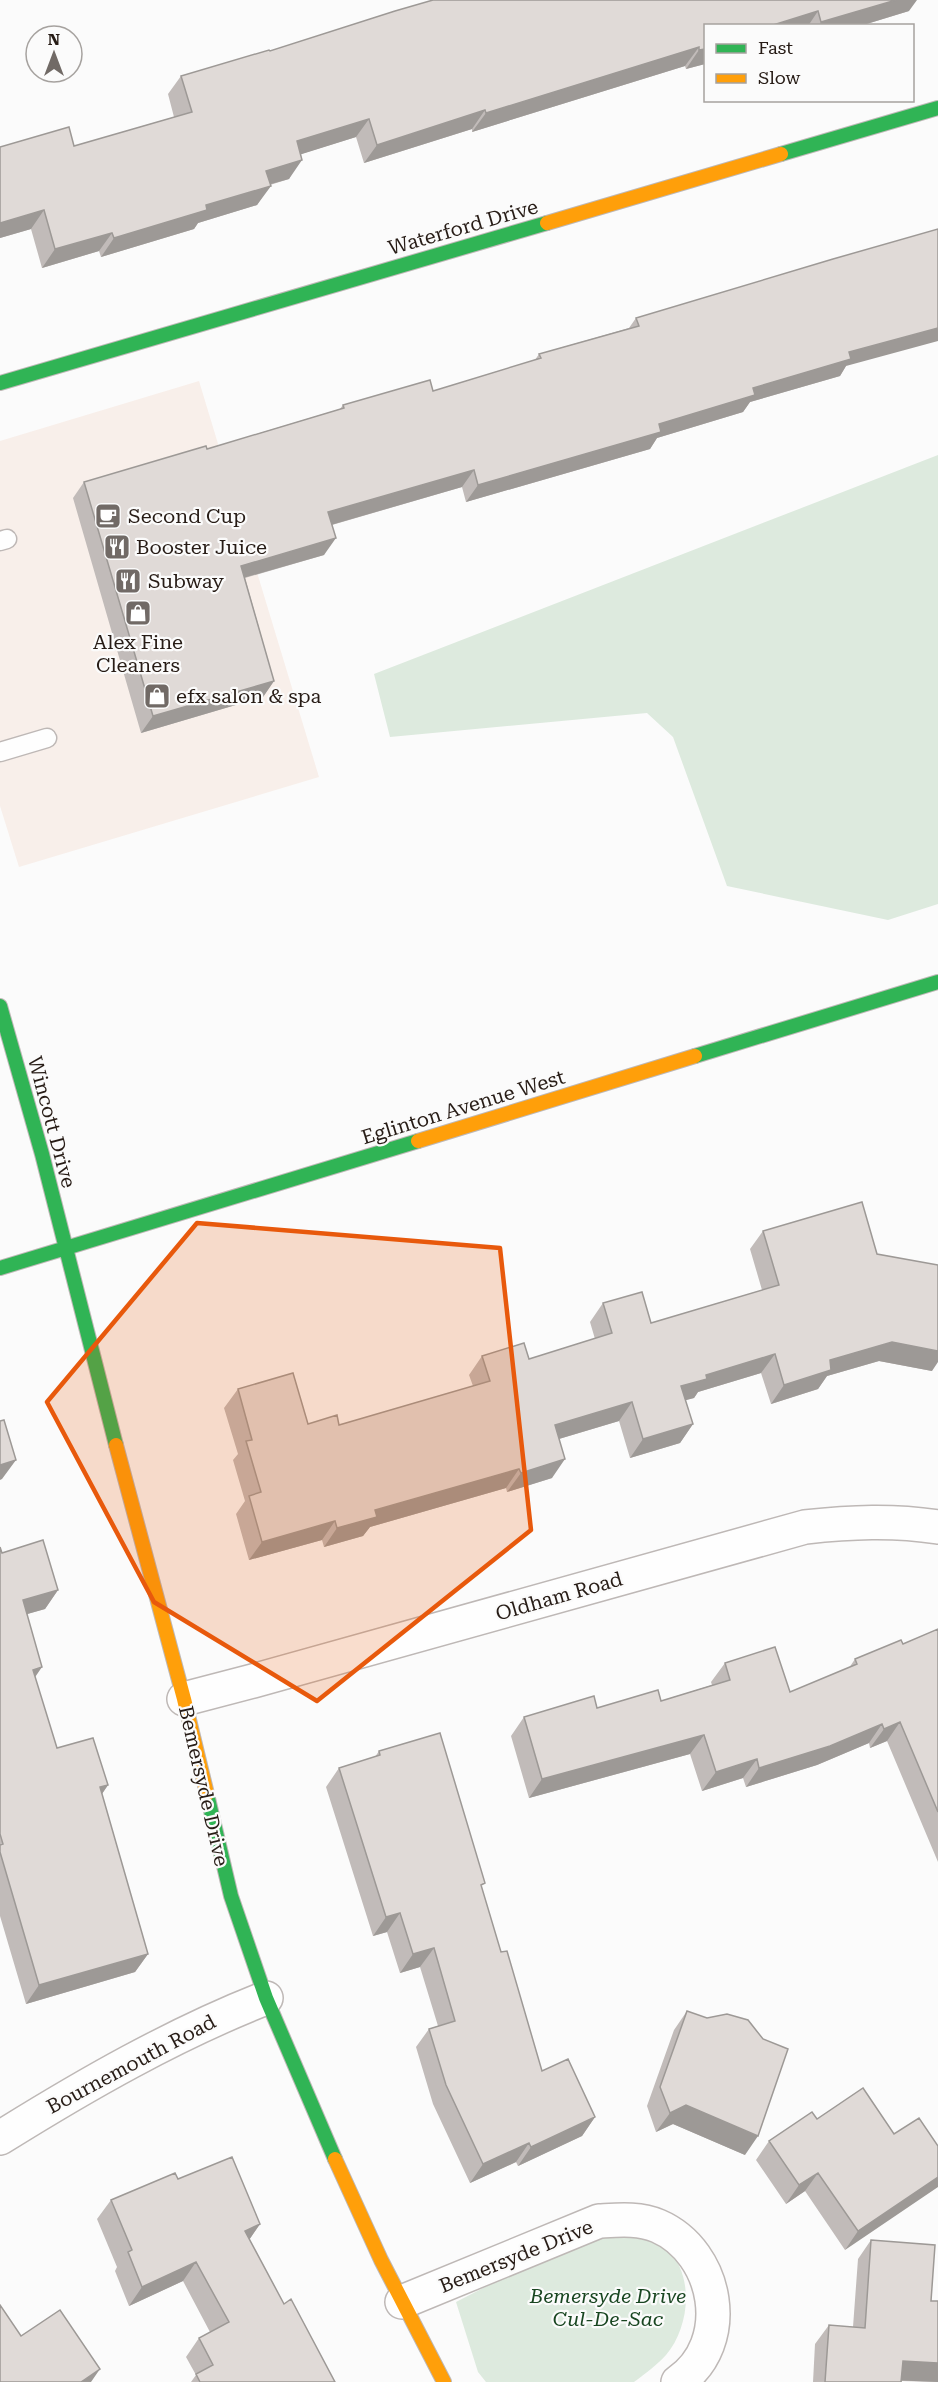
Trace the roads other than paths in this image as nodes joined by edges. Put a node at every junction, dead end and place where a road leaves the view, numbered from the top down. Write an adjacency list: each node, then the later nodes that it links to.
1 (938, 108): 2 (street, Waterford Drive)
2 (0, 383)
3 (47, 738): 4 (lane)
4 (0, 752)
5 (938, 982): 7 (street, Eglinton Avenue West)
6 (0, 1006): 7 (street, Wincott Drive)
7 (66, 1249): 8 (street, Eglinton Avenue West); 10 (street, Bemersyde Drive)
8 (0, 1268)
9 (938, 1527): 10 (street, Oldham Road)
10 (183, 1699): 11 (street, Bemersyde Drive)
11 (267, 1998): 12 (street, Bournemouth Road); 13 (street, Bemersyde Drive)
12 (0, 2138)
13 (402, 2302): 14 (street, Bemersyde Drive); 15 (street, Bemersyde Drive)
14 (444, 2382)
15 (678, 2382)

